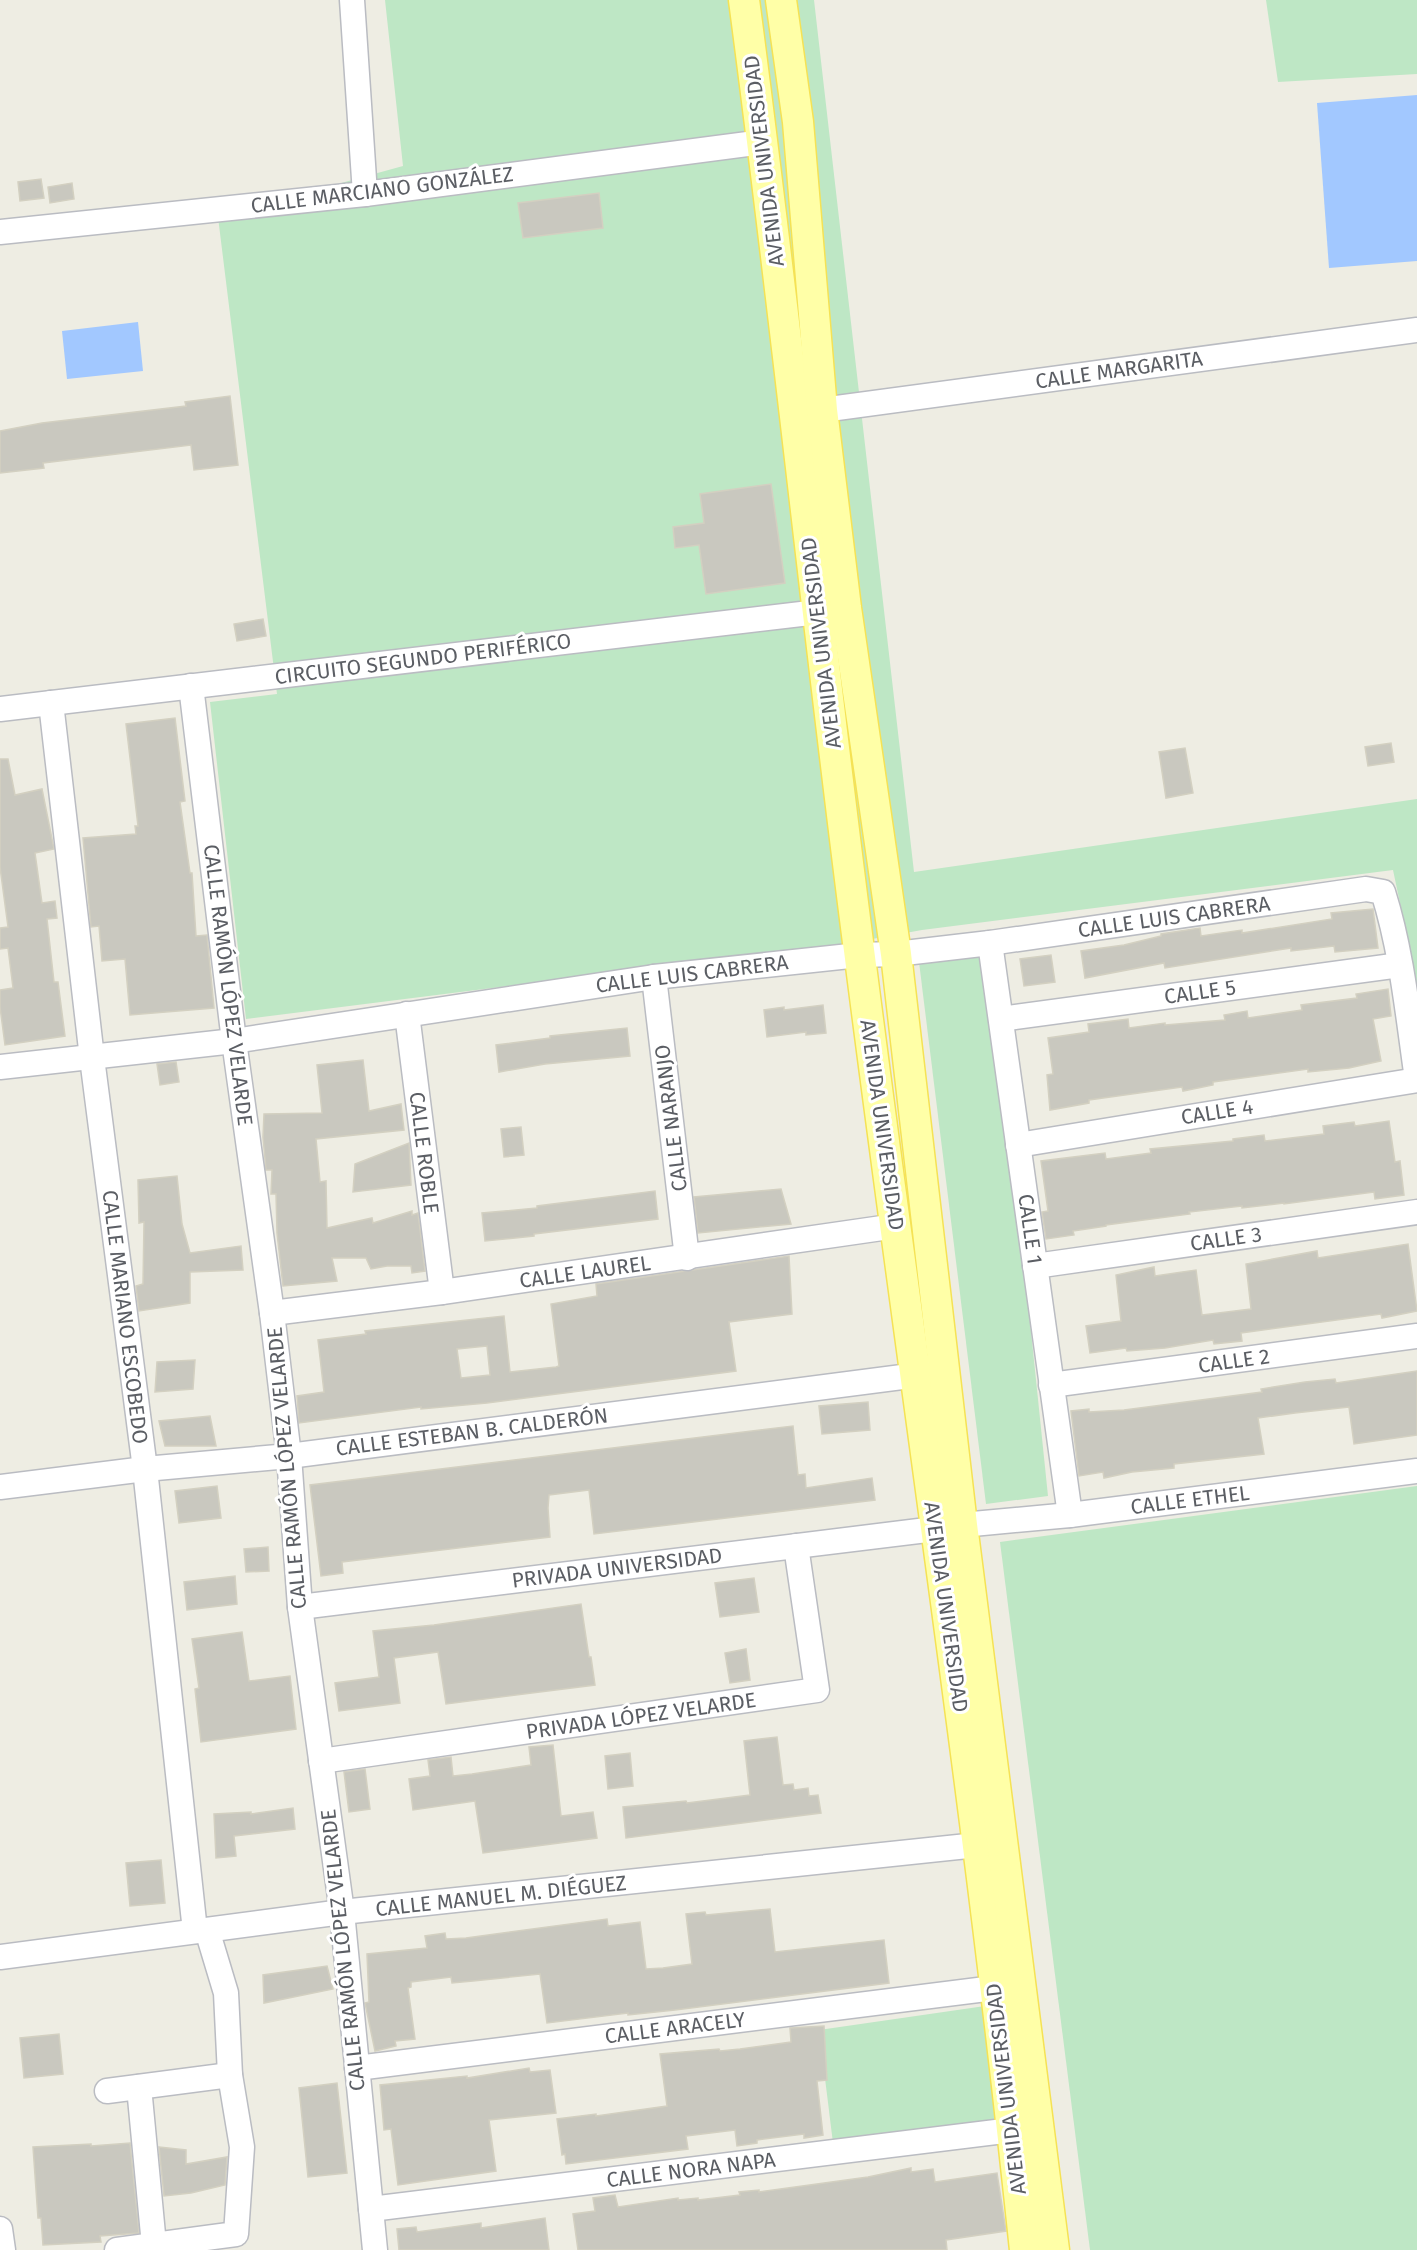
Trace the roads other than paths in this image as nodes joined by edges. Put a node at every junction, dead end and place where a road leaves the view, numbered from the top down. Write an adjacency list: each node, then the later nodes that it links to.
1 (352, 0): 5 (street)
2 (744, 0): 4 (main road, AVENIDA UNIVERSIDAD)
3 (781, 0): 8 (main road, AVENIDA UNIVERSIDAD)
4 (763, 142): 5 (street, CALLE MARCIANO GONZÁLEZ); 10 (main road, AVENIDA UNIVERSIDAD)
5 (365, 194): 6 (street, CALLE MARCIANO GONZÁLEZ)
6 (0, 232)
7 (1417, 330): 8 (street, CALLE MARGARITA)
8 (822, 410): 9 (main road, AVENIDA UNIVERSIDAD)
9 (846, 609): 10 (street, CIRCUITO SEGUNDO PERIFÉRICO); 15 (main road, AVENIDA UNIVERSIDAD)
10 (816, 612): 11 (street, CIRCUITO SEGUNDO PERIFÉRICO); 16 (main road, AVENIDA UNIVERSIDAD)
11 (191, 686): 12 (street, CIRCUITO SEGUNDO PERIFÉRICO); 21 (street, CALLE RAMÓN LÓPEZ VELARDE)
12 (51, 703): 13 (street, CIRCUITO SEGUNDO PERIFÉRICO); 22 (street, CALLE MARIANO ESCOBEDO)
13 (0, 709)
14 (990, 943): 15 (street, CALLE LUIS CABRERA); 17 (street, CALLE LUIS CABRERA); 20 (street, CALLE 1)
15 (896, 954): 16 (street, CALLE LUIS CABRERA); 33 (main road, AVENIDA UNIVERSIDAD)
16 (859, 955): 18 (street, CALLE LUIS CABRERA); 27 (main road, AVENIDA UNIVERSIDAD)
17 (1400, 965): 20 (street, CALLE 5); 24 (street)
18 (654, 977): 19 (street, CALLE LUIS CABRERA); 28 (street, CALLE NARANJO)
19 (407, 1014): 21 (street, CALLE LUIS CABRERA); 30 (street, CALLE ROBLE)
20 (1000, 1019): 25 (street, CALLE 1)
21 (234, 1041): 22 (street, CALLE LUIS CABRERA); 31 (street, CALLE RAMÓN LÓPEZ VELARDE)
22 (92, 1058): 23 (street, CALLE LUIS CABRERA); 36 (street, CALLE MARIANO ESCOBEDO)
23 (0, 1067)
24 (1417, 1079): 25 (street, CALLE 4)
25 (1018, 1145): 29 (street, CALLE 1)
26 (1417, 1212): 29 (street, CALLE 3)
27 (896, 1226): 28 (street, CALLE LAUREL); 33 (main road, AVENIDA UNIVERSIDAD)
28 (687, 1258): 30 (street, CALLE LAUREL)
29 (1035, 1266): 34 (street, CALLE 1)
30 (441, 1292): 31 (street, CALLE LAUREL)
31 (272, 1313): 35 (street, CALLE RAMÓN LÓPEZ VELARDE)
32 (1417, 1336): 34 (street, CALLE 2)
33 (930, 1374): 35 (street, CALLE ESTEBAN B. CALDERÓN); 40 (main road, AVENIDA UNIVERSIDAD)
34 (1051, 1385): 39 (street, CALLE 1)
35 (289, 1455): 36 (street, CALLE ESTEBAN B. CALDERÓN); 42 (street, CALLE RAMÓN LÓPEZ VELARDE)
36 (145, 1469): 38 (street, CALLE ESTEBAN B. CALDERÓN); 46 (street, CALLE MARIANO ESCOBEDO)
37 (1417, 1471): 39 (street, CALLE ETHEL)
38 (0, 1487)
39 (1070, 1515): 40 (street, CALLE ETHEL)
40 (948, 1527): 41 (street, PRIVADA UNIVERSIDAD); 44 (main road, AVENIDA UNIVERSIDAD)
41 (796, 1546): 42 (street, PRIVADA UNIVERSIDAD); 43 (street, PRIVADA LÓPEZ VELARDE)
42 (300, 1607): 43 (street, CALLE RAMÓN LÓPEZ VELARDE)
43 (321, 1761): 45 (street, CALLE RAMÓN LÓPEZ VELARDE)
44 (990, 1844): 45 (street, CALLE MANUEL M. DIÉGUEZ); 48 (main road, AVENIDA UNIVERSIDAD); 61 (main road, AVENIDA UNIVERSIDAD)
45 (342, 1912): 46 (street, CALLE MANUEL M. DIÉGUEZ); 49 (street, CALLE RAMÓN LÓPEZ VELARDE)
46 (201, 1931): 47 (street, CALLE MANUEL M. DIÉGUEZ); 50 (street, CALLE MARIANO ESCOBEDO)
47 (0, 1957)
48 (994, 1988): 49 (street, CALLE ARACELY); 53 (main road, AVENIDA UNIVERSIDAD)
49 (357, 2068): 54 (street, CALLE RAMÓN LÓPEZ VELARDE)
50 (230, 2075): 51 (street); 56 (street, CALLE MARIANO ESCOBEDO)
51 (139, 2087): 52 (street); 56 (street)
52 (107, 2091)
53 (1012, 2130): 54 (street, CALLE NORA NAPA); 60 (main road, AVENIDA UNIVERSIDAD)
54 (371, 2209): 59 (street, CALLE RAMÓN LÓPEZ VELARDE)
55 (0, 2229): 57 (street)
56 (154, 2245): 58 (street)
57 (3, 2250)
58 (117, 2250)
59 (375, 2250)
60 (1025, 2250)
61 (1054, 2250)

